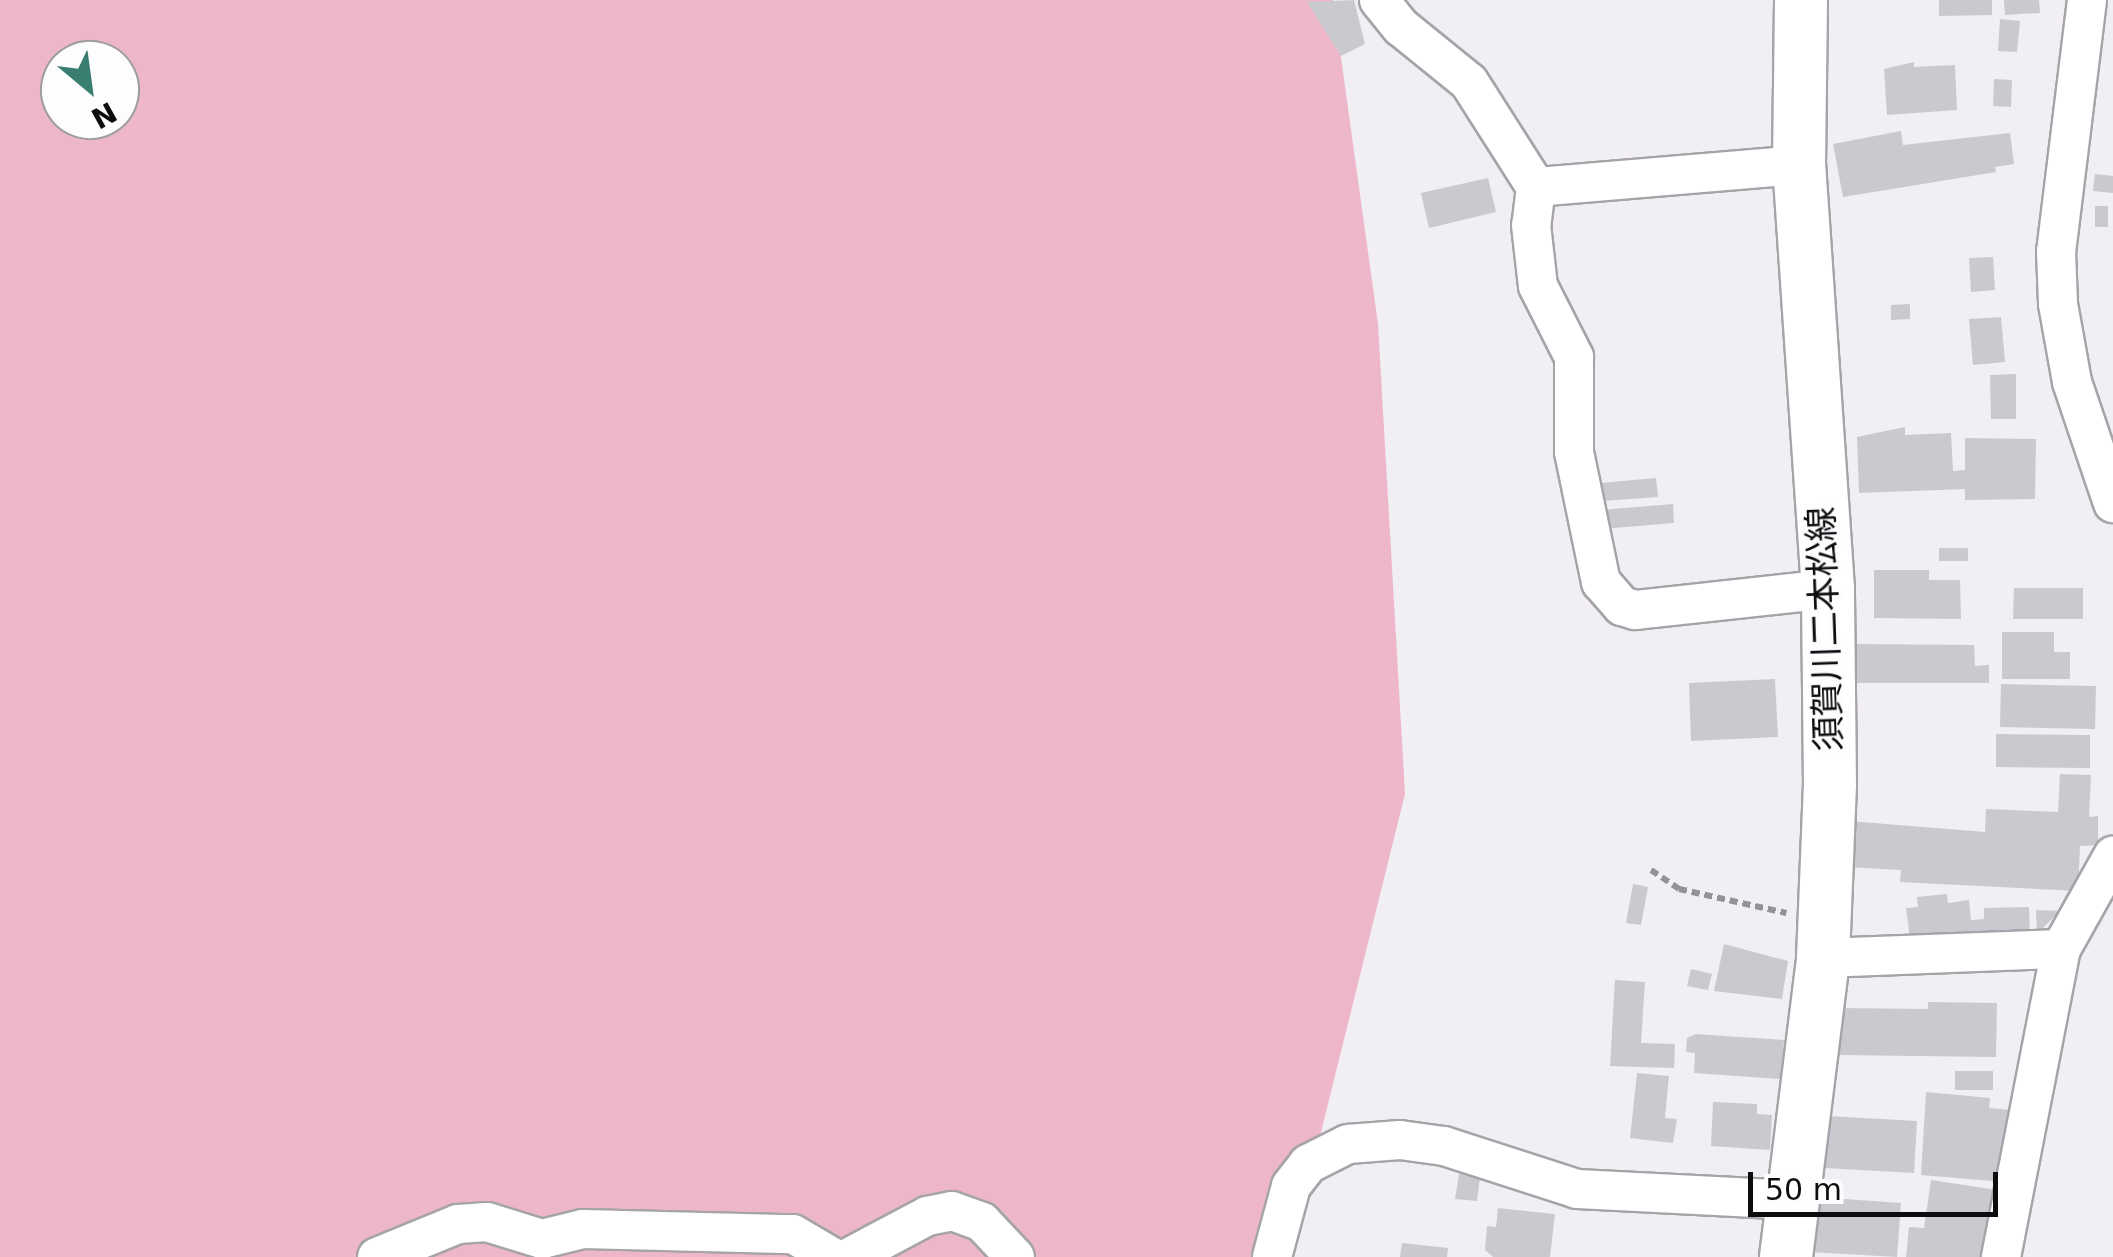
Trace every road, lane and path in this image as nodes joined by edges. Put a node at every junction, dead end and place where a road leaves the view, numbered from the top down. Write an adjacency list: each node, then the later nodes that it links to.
1 (1379, 0): 5 (street)
2 (1801, 0): 4 (main road, 須賀川二本松線)
3 (2086, 0): 6 (street)
4 (1799, 165): 5 (street); 7 (main road, 須賀川二本松線)
5 (1536, 188): 7 (street)
6 (2113, 503)
7 (1828, 589): 10 (main road, 須賀川二本松線)
8 (2113, 856): 11 (street)
9 (1652, 870): 10 (path)
10 (1824, 942): 11 (street); 12 (main road, 須賀川二本松線)
11 (2061, 949): 19 (street)
12 (1795, 1200): 17 (street); 18 (main road, 須賀川二本松線)
13 (376, 1257): 14 (street)
14 (832, 1257)
15 (850, 1257): 16 (street)
16 (1015, 1257)
17 (1272, 1257)
18 (1786, 1257)
19 (2001, 1257)

